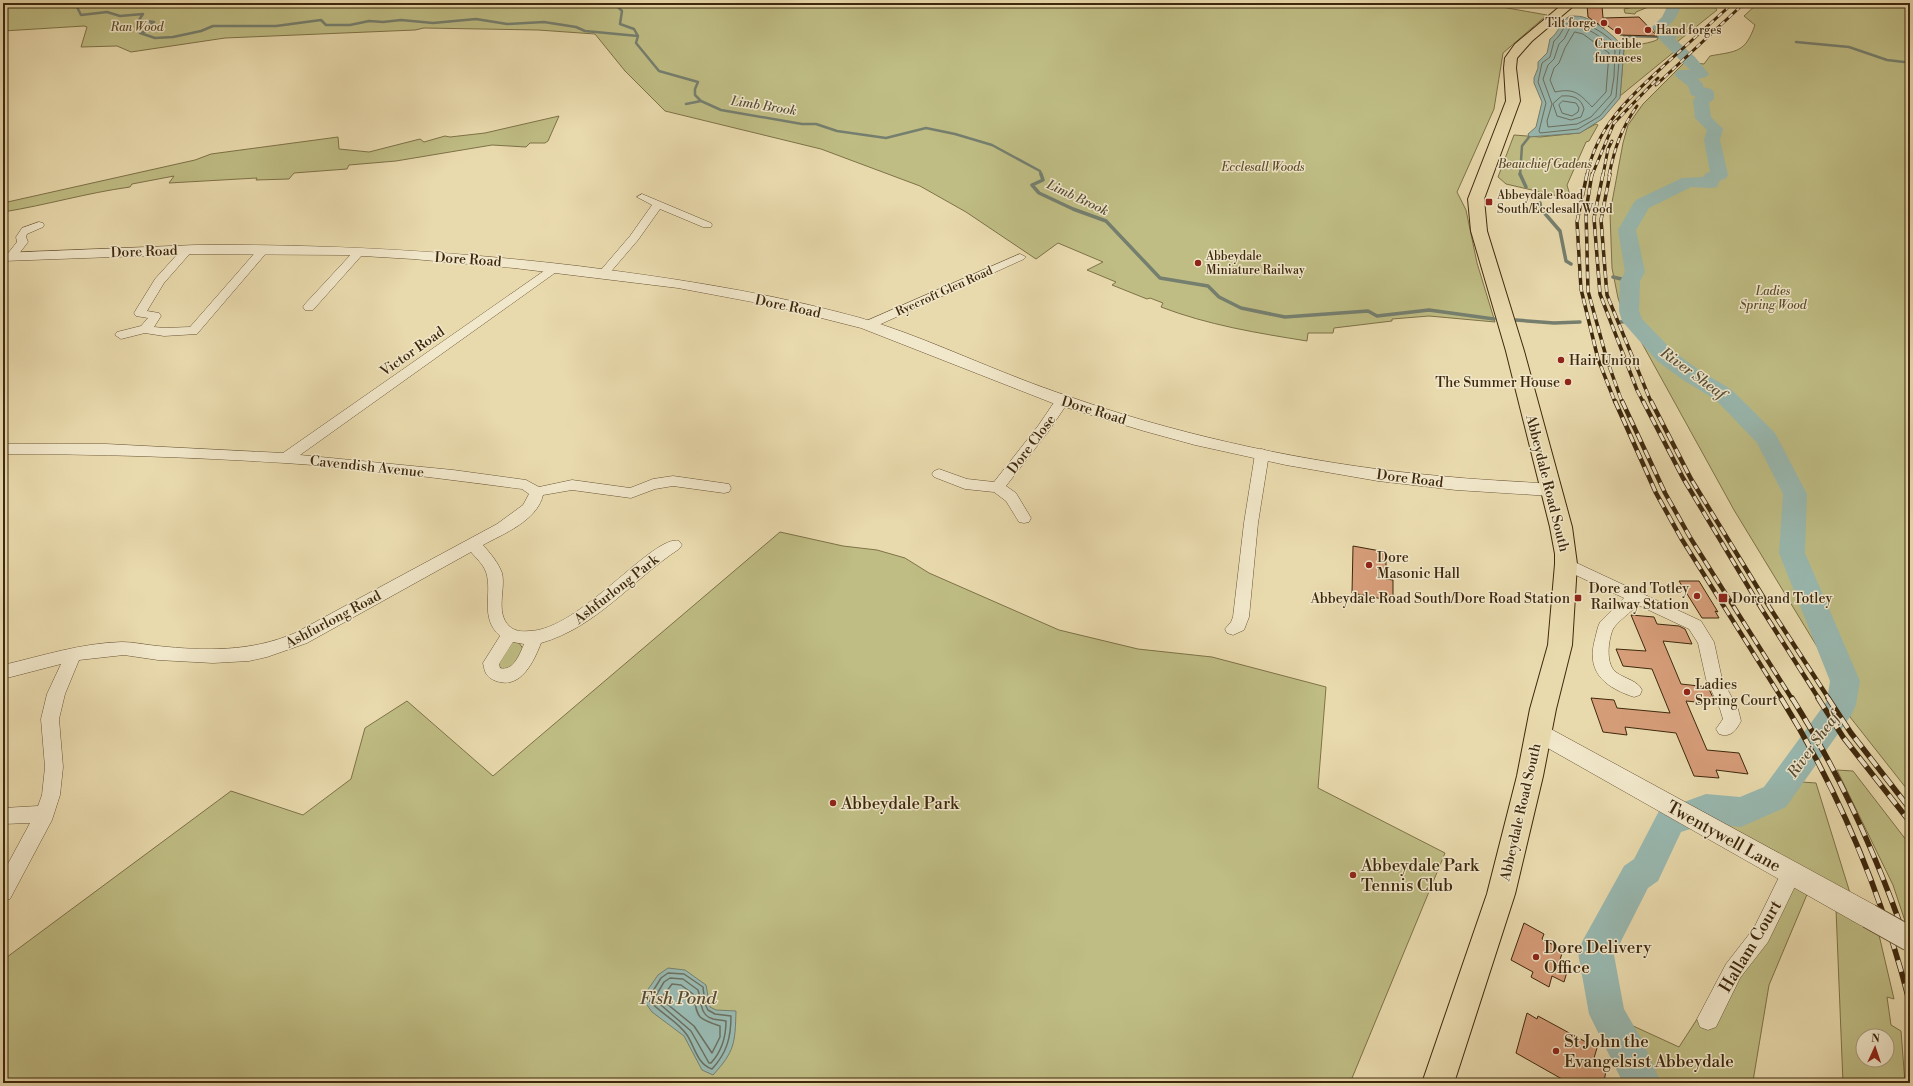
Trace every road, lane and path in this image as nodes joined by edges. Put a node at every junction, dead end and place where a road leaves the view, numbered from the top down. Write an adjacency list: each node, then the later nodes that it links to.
1 (1567, 4): 24 (main road, Abbeydale Road South)
2 (642, 197): 3 (street)
3 (658, 204): 4 (street); 12 (street)
4 (707, 225)
5 (29, 227): 9 (street)
6 (264, 249): 7 (street, Dore Road); 8 (street, Dore Road); 15 (street)
7 (187, 250): 9 (street, Dore Road); 15 (street)
8 (359, 252): 11 (street, Dore Road); 13 (street)
9 (7, 257)
10 (1020, 257): 14 (street, Ryecroft Glen Road)
11 (554, 268): 12 (street, Dore Road); 20 (street, Victor Road)
12 (604, 273): 14 (street, Dore Road)
13 (309, 307)
14 (868, 325): 17 (street, Dore Road)
15 (146, 329): 16 (street)
16 (121, 335)
17 (1062, 401): 19 (street, Dore Road); 22 (street, Dore Close)
18 (3, 449): 20 (street, Cavendish Avenue)
19 (1262, 454): 24 (street, Dore Road); 31 (street)
20 (286, 458): 25 (street, Cavendish Avenue)
21 (939, 474): 22 (street, Dore Close)
22 (998, 487): 26 (street, Dore Close)
23 (724, 488): 25 (street)
24 (1551, 490): 29 (main road, Abbeydale Road South)
25 (537, 492): 27 (street, Ashfurlong Road)
26 (1024, 518)
27 (472, 544): 32 (street); 34 (street, Ashfurlong Road)
28 (674, 545): 33 (street, Ashfurlong Park)
29 (1566, 564): 30 (street); 38 (main road, Abbeydale Road South)
30 (1636, 597): 36 (street); 37 (street)
31 (1233, 629)
32 (509, 635): 33 (street, Ashfurlong Park); 33 (street)
33 (534, 639)
34 (73, 656): 35 (street, Ashfurlong Road); 39 (street)
35 (3, 672)
36 (1634, 690)
37 (1725, 729)
38 (1538, 731): 41 (street, Twentywell Lane); 45 (main road, Abbeydale Road South)
39 (45, 814): 40 (street); 42 (street)
40 (3, 816)
41 (1791, 874): 43 (street, Twentywell Lane, bridge); 44 (street, Hallam Court)
42 (3, 892)
43 (1910, 939)
44 (1708, 1019)
45 (1438, 1083)

